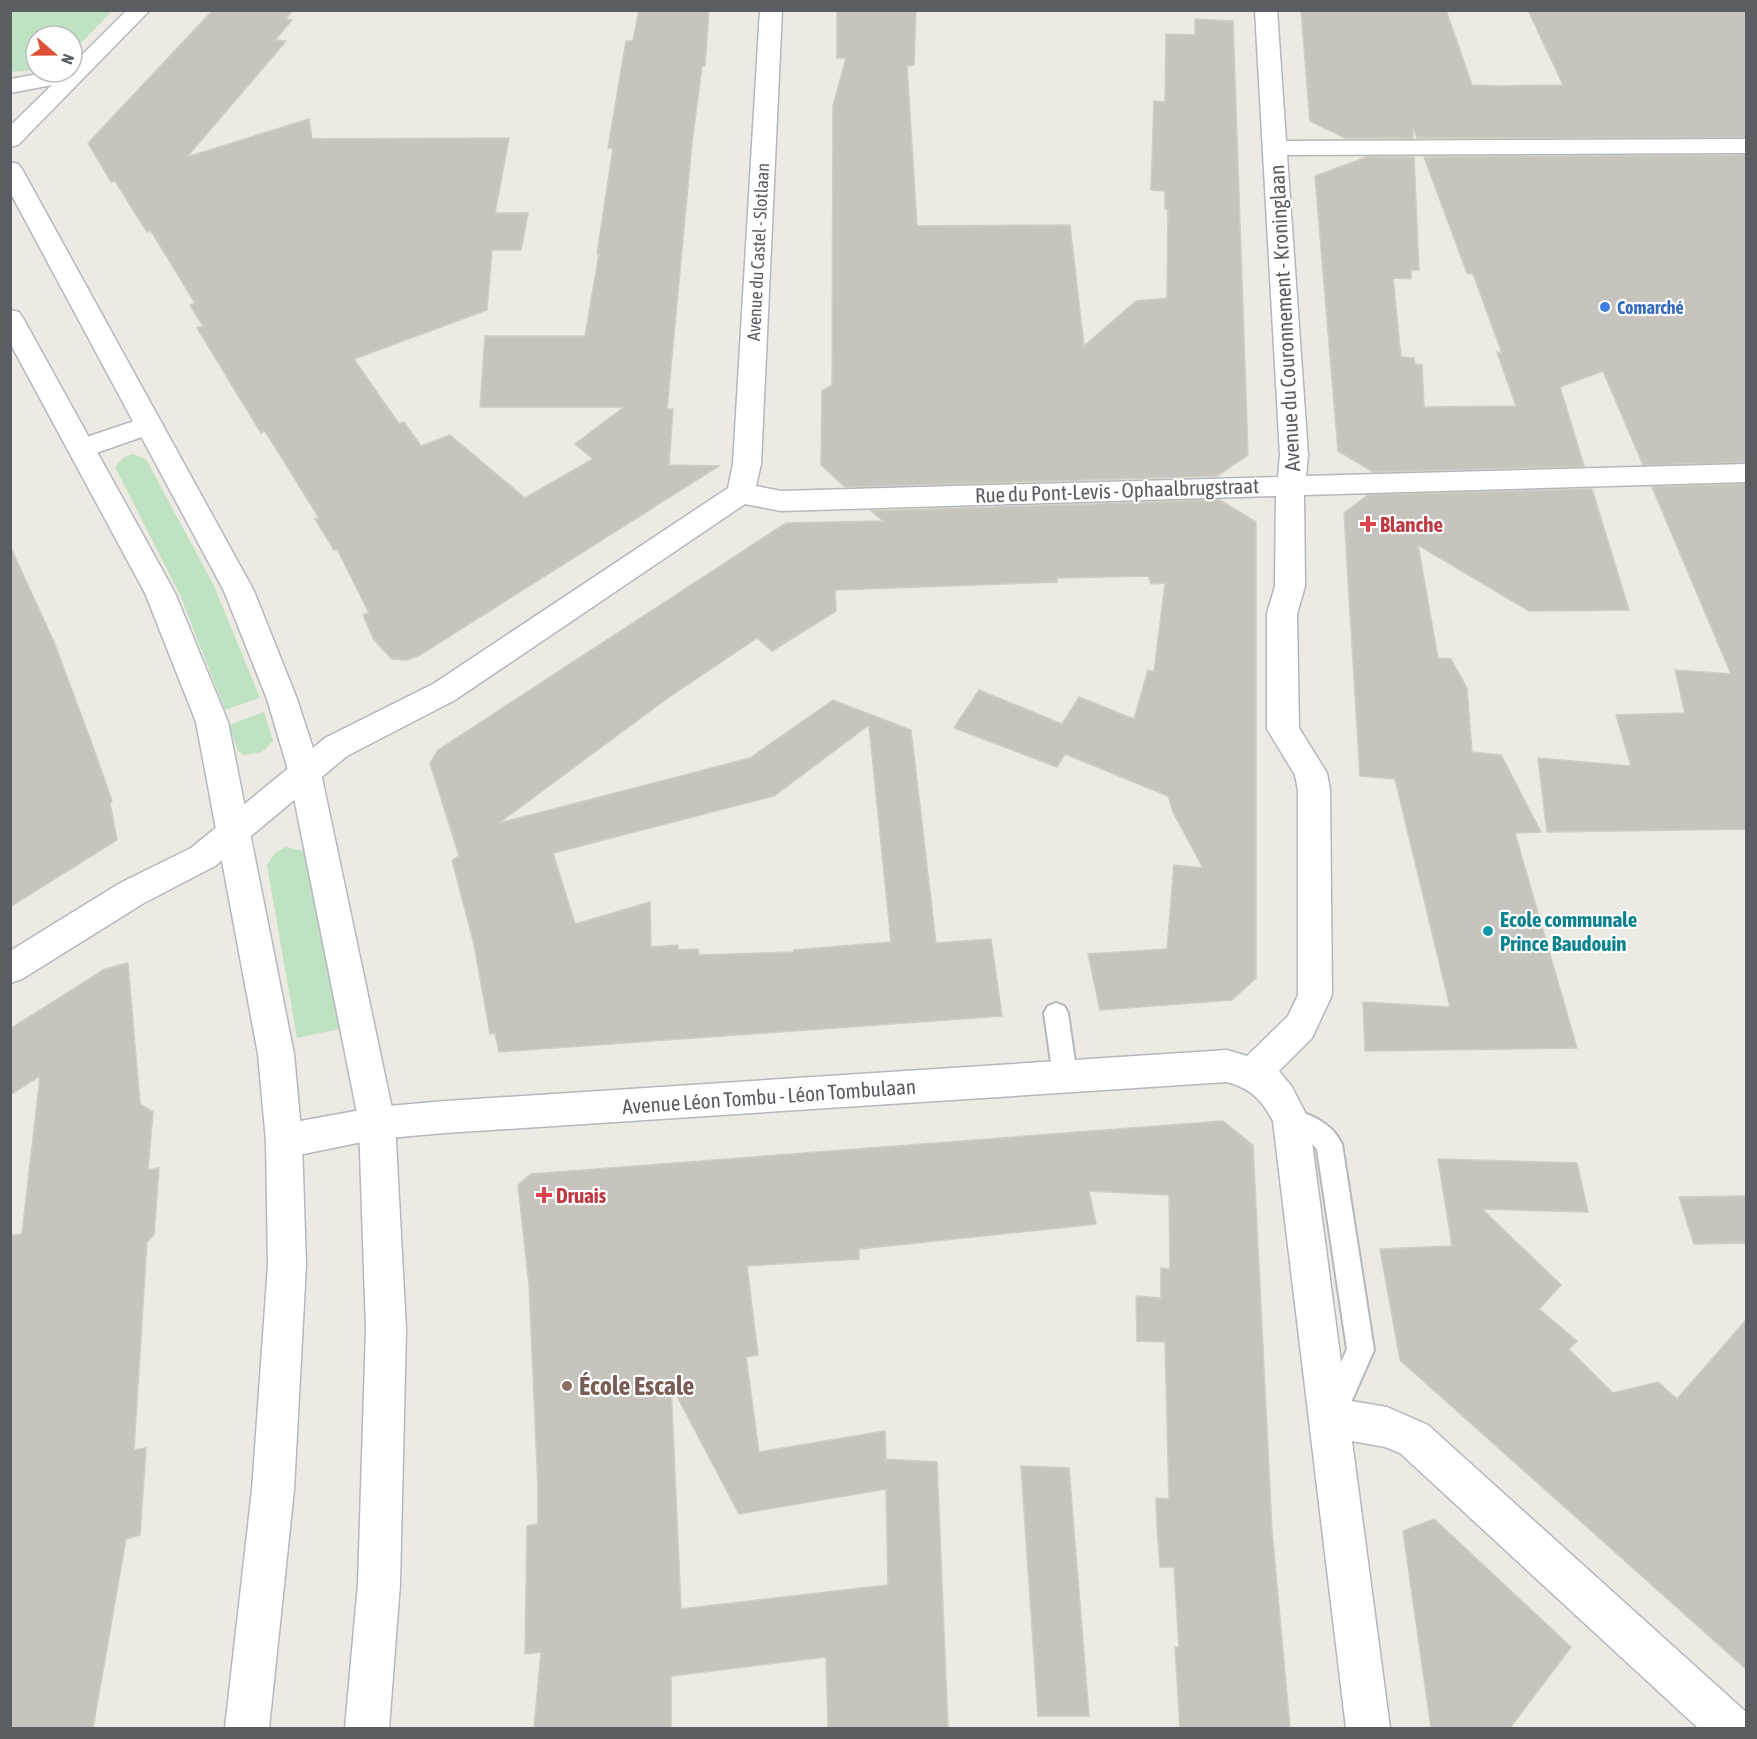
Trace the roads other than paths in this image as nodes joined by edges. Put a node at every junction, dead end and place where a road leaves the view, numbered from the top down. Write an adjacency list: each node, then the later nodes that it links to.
1 (140, 10): 4 (street)
2 (771, 10): 17 (street, Avenue du Castel - Slotlaan)
3 (1266, 10): 10 (street, Avenue du Couronnement - Kroninglaan)
4 (84, 68)
5 (31, 84): 7 (street)
6 (68, 84): 8 (street)
7 (10, 86)
8 (10, 140)
9 (1746, 146): 10 (street)
10 (1276, 148): 16 (street, Avenue du Couronnement - Kroninglaan)
11 (10, 169): 13 (street)
12 (10, 318): 14 (street)
13 (149, 425): 14 (street); 18 (street)
14 (82, 449): 19 (street)
15 (1746, 473): 16 (street, Rue du Pont-Levis - Ophaalbrugstraat)
16 (1291, 485): 17 (street, Rue du Pont-Levis - Ophaalbrugstraat); 22 (street, Avenue du Couronnement - Kroninglaan)
17 (741, 493): 18 (street)
18 (305, 773): 19 (street); 24 (street)
19 (234, 831): 20 (street); 25 (street)
20 (10, 969)
21 (1056, 1013): 23 (lane)
22 (1255, 1072): 23 (street, Avenue Léon Tombu - Léon Tombulaan); 26 (street)
23 (1065, 1077): 24 (street, Avenue Léon Tombu - Léon Tombulaan)
24 (377, 1124): 25 (street, Avenue Léon Tombu - Léon Tombulaan); 28 (street)
25 (284, 1141): 27 (street)
26 (1330, 1417): 29 (street); 30 (street)
27 (247, 1728)
28 (367, 1728)
29 (1368, 1728)
30 (1730, 1728)

